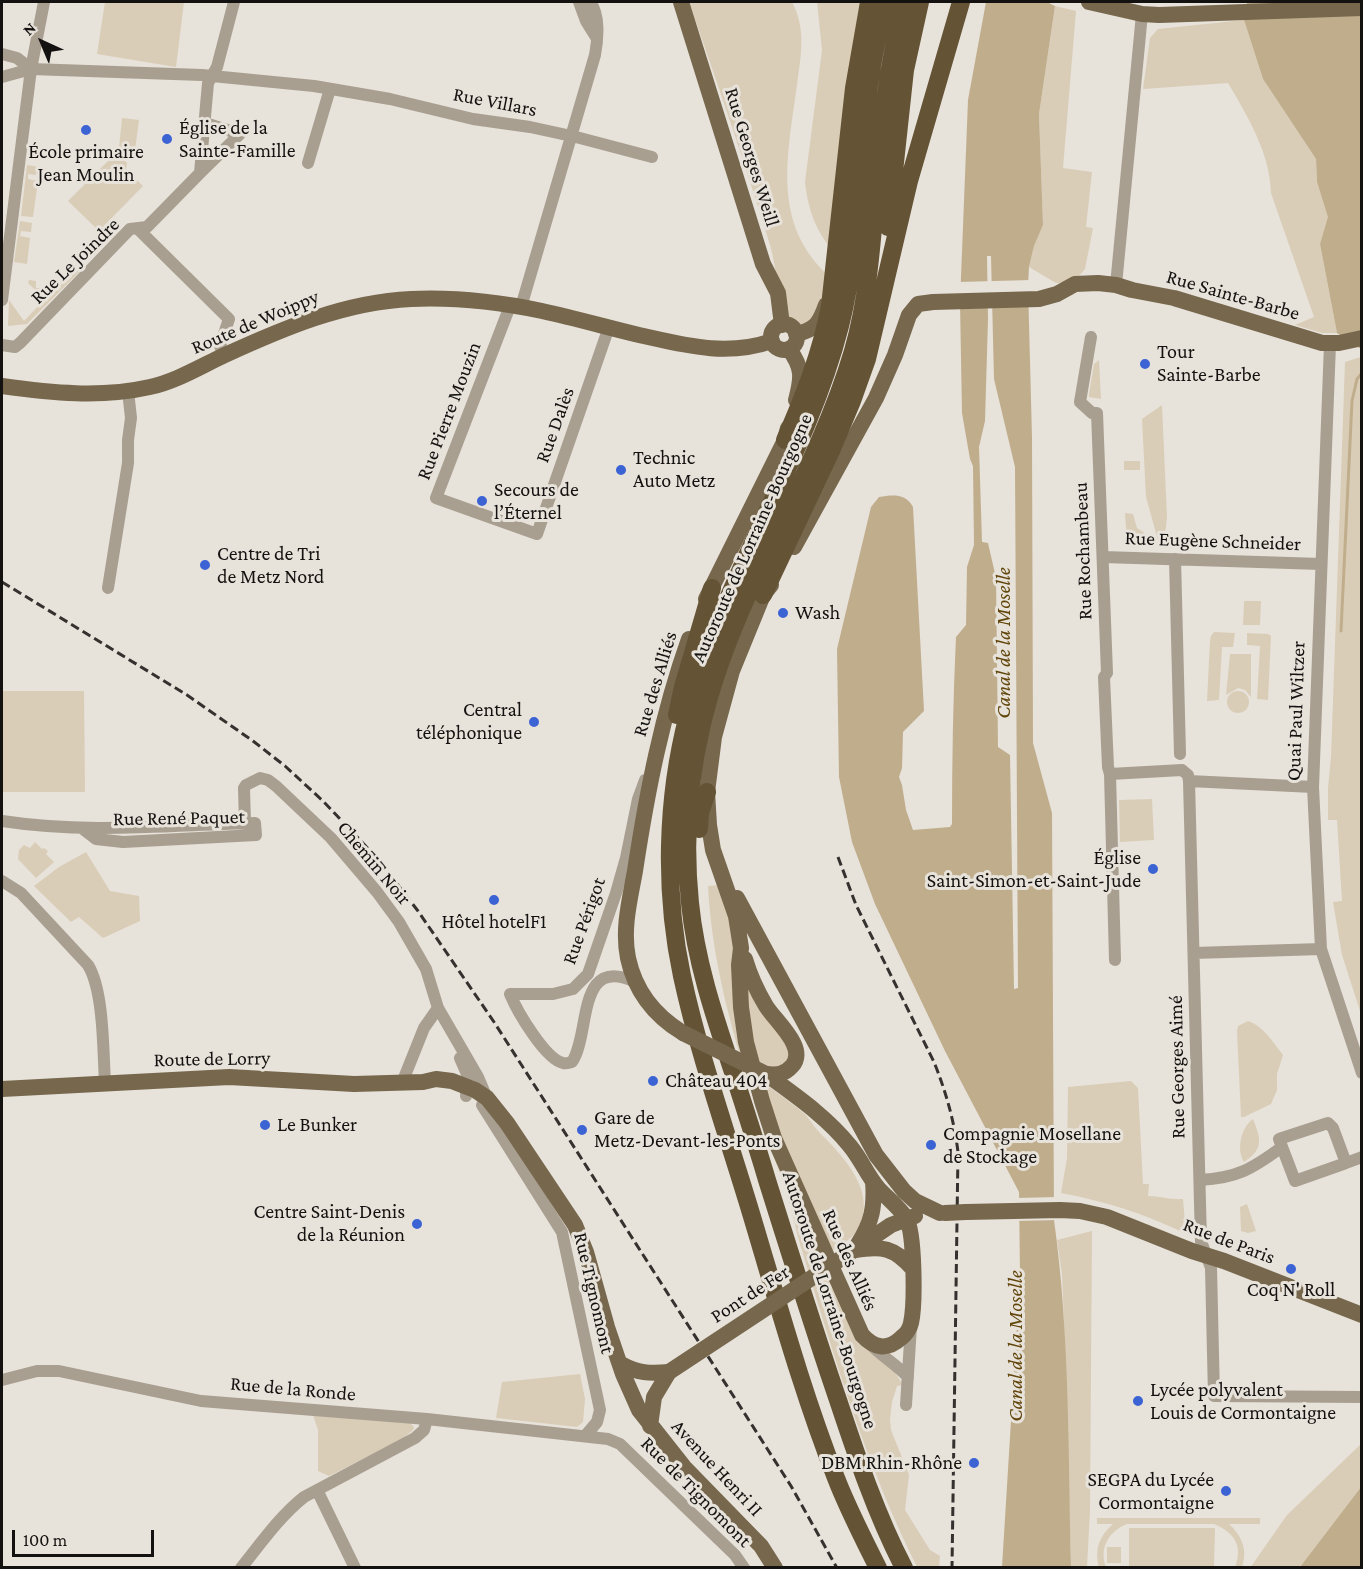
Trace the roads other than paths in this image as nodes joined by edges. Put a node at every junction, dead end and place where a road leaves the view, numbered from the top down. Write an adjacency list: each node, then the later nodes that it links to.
1 (44, 2): 16 (street)
2 (234, 2): 17 (street)
3 (579, 2): 14 (street)
4 (681, 2): 33 (main road, Rue Georges Weill)
5 (869, 2): 27 (highway)
6 (887, 2): 59 (highway, Autoroute de Lorraine-Bourgogne)
7 (904, 2): 67 (highway, Autoroute de Lorraine-Bourgogne)
8 (920, 2): 30 (highway)
9 (961, 2): 30 (highway)
10 (1089, 2): 13 (main road)
11 (596, 3): 14 (street)
12 (1362, 8): 13 (main road)
13 (1136, 17): 26 (street)
14 (598, 40): 21 (street)
15 (2, 54): 16 (street)
16 (31, 69): 17 (street, Rue Villars); 18 (street); 28 (street)
17 (212, 76): 19 (street, Rue Villars); 20 (street)
18 (2, 77)
19 (330, 89): 21 (street, Rue Villars); 23 (street)
20 (205, 123): 24 (street); 24 (street, Rue Le Joindre)
21 (572, 136): 22 (street, Rue Villars); 31 (street)
22 (652, 157)
23 (308, 163)
24 (200, 173): 25 (street, Rue Le Joindre)
25 (138, 229): 37 (street, Rue Le Joindre); 38 (street)
26 (1116, 285): 29 (main road, Rue Sainte-Barbe); 36 (main road, Rue Sainte-Barbe)
27 (833, 287): 33 (main road); 41 (highway)
28 (2, 300)
29 (955, 302): 48 (main road, Rue des Alliés)
30 (881, 304): 48 (highway)
31 (516, 307): 32 (main road, Route de Woippy); 38 (main road, Route de Woippy); 42 (street, Rue Pierre Mouzin)
32 (609, 327): 33 (main road, Route de Woippy); 42 (street, Rue Dalès)
33 (789, 336): 41 (main road, Rue des Alliés)
34 (1091, 337): 43 (street, Rue Rochambeau)
35 (1362, 338): 36 (main road)
36 (1335, 344): 45 (street, Quai Paul Wiltzer)
37 (2, 345)
38 (224, 355): 40 (main road, Route de Woippy)
39 (2, 386): 40 (main road, Route de Woippy)
40 (128, 391): 46 (street)
41 (784, 440): 47 (main road, Rue des Alliés)
42 (537, 534)
43 (1103, 557): 44 (street, Rue Eugène Schneider); 51 (street, Rue Rochambeau)
44 (1175, 559): 45 (street, Rue Eugène Schneider); 49 (street)
45 (1321, 564): 54 (street, Quai Paul Wiltzer)
46 (108, 588)
47 (712, 588): 50 (main road, Rue des Alliés); 59 (highway)
48 (764, 595): 55 (main road, Rue des Alliés)
49 (1180, 754)
50 (654, 759): 64 (main road, Rue des Alliés); 64 (street, Rue Périgot)
51 (1110, 774): 52 (street); 63 (street, Rue Rochambeau)
52 (1189, 781): 54 (street); 62 (street, Rue Georges Aimé)
53 (246, 784): 56 (street, Rue René Paquet); 65 (street, Chemin Noir)
54 (1313, 787): 61 (street, Quai Paul Wiltzer)
55 (707, 792): 57 (main road, Rue des Alliés); 67 (highway)
56 (2, 821)
57 (724, 879): 60 (main road, Rue des Alliés); 80 (main road, Rue des Alliés)
58 (2, 881): 70 (street)
59 (672, 891): 103 (highway, Autoroute de Lorraine-Bourgogne)
60 (741, 948): 69 (main road); 87 (main road, Rue des Alliés)
61 (1321, 949): 62 (street); 68 (street, Quai Paul Wiltzer)
62 (1194, 953): 78 (street, Rue Georges Aimé)
63 (1116, 960)
64 (635, 982): 69 (main road, Rue des Alliés, bridge)
65 (438, 1008): 66 (street, Chemin Noir); 71 (street)
66 (456, 1039): 73 (street, Chemin Noir); 74 (street, Chemin Noir)
67 (722, 1039): 104 (highway, Autoroute de Lorraine-Bourgogne)
68 (1362, 1073)
69 (766, 1074): 79 (main road, Rue des Alliés)
70 (105, 1083): 71 (main road, Route de Lorry); 72 (main road, Route de Lorry)
71 (402, 1083): 73 (main road, Route de Lorry)
72 (2, 1089)
73 (466, 1091): 74 (main road, Route de Lorry)
74 (488, 1104): 88 (main road, Route de Lorry); 97 (street, Rue Tignomont)
75 (1282, 1147): 77 (street); 77 (street); 78 (street)
76 (1362, 1157): 77 (street)
77 (1346, 1163)
78 (1200, 1180): 83 (street, Rue Georges Aimé)
79 (873, 1181): 81 (main road, Rue des Alliés); 82 (main road)
80 (942, 1213): 81 (main road); 83 (main road, Rue de Paris, bridge)
81 (906, 1218): 82 (main road); 84 (main road, Rue des Alliés)
82 (854, 1250): 84 (main road, Rue des Alliés); 89 (main road, Pont de Fer, bridge)
83 (1207, 1256): 85 (main road, Rue de Paris); 93 (street, Rue Georges Aimé)
84 (913, 1269): 86 (main road, Rue des Alliés)
85 (1362, 1315)
86 (911, 1324): 87 (main road, Rue des Alliés); 90 (street)
87 (868, 1342): 90 (street)
88 (621, 1364): 89 (main road); 92 (main road, Route de Lorry)
89 (669, 1372): 92 (main road, Pont de Fer); 96 (main road)
90 (908, 1377): 94 (street)
91 (2, 1380): 95 (street, Rue de la Ronde)
92 (631, 1394): 96 (main road, Avenue Henri II)
93 (1362, 1397)
94 (906, 1405)
95 (427, 1419): 97 (street, Rue de la Ronde); 98 (street)
96 (650, 1426): 102 (main road, Avenue Henri II)
97 (586, 1435): 101 (street, Rue de Tignomont)
98 (317, 1490): 99 (street); 100 (street)
99 (241, 1568)
100 (355, 1568)
101 (744, 1568)
102 (775, 1568)
103 (878, 1568)
104 (904, 1568)

